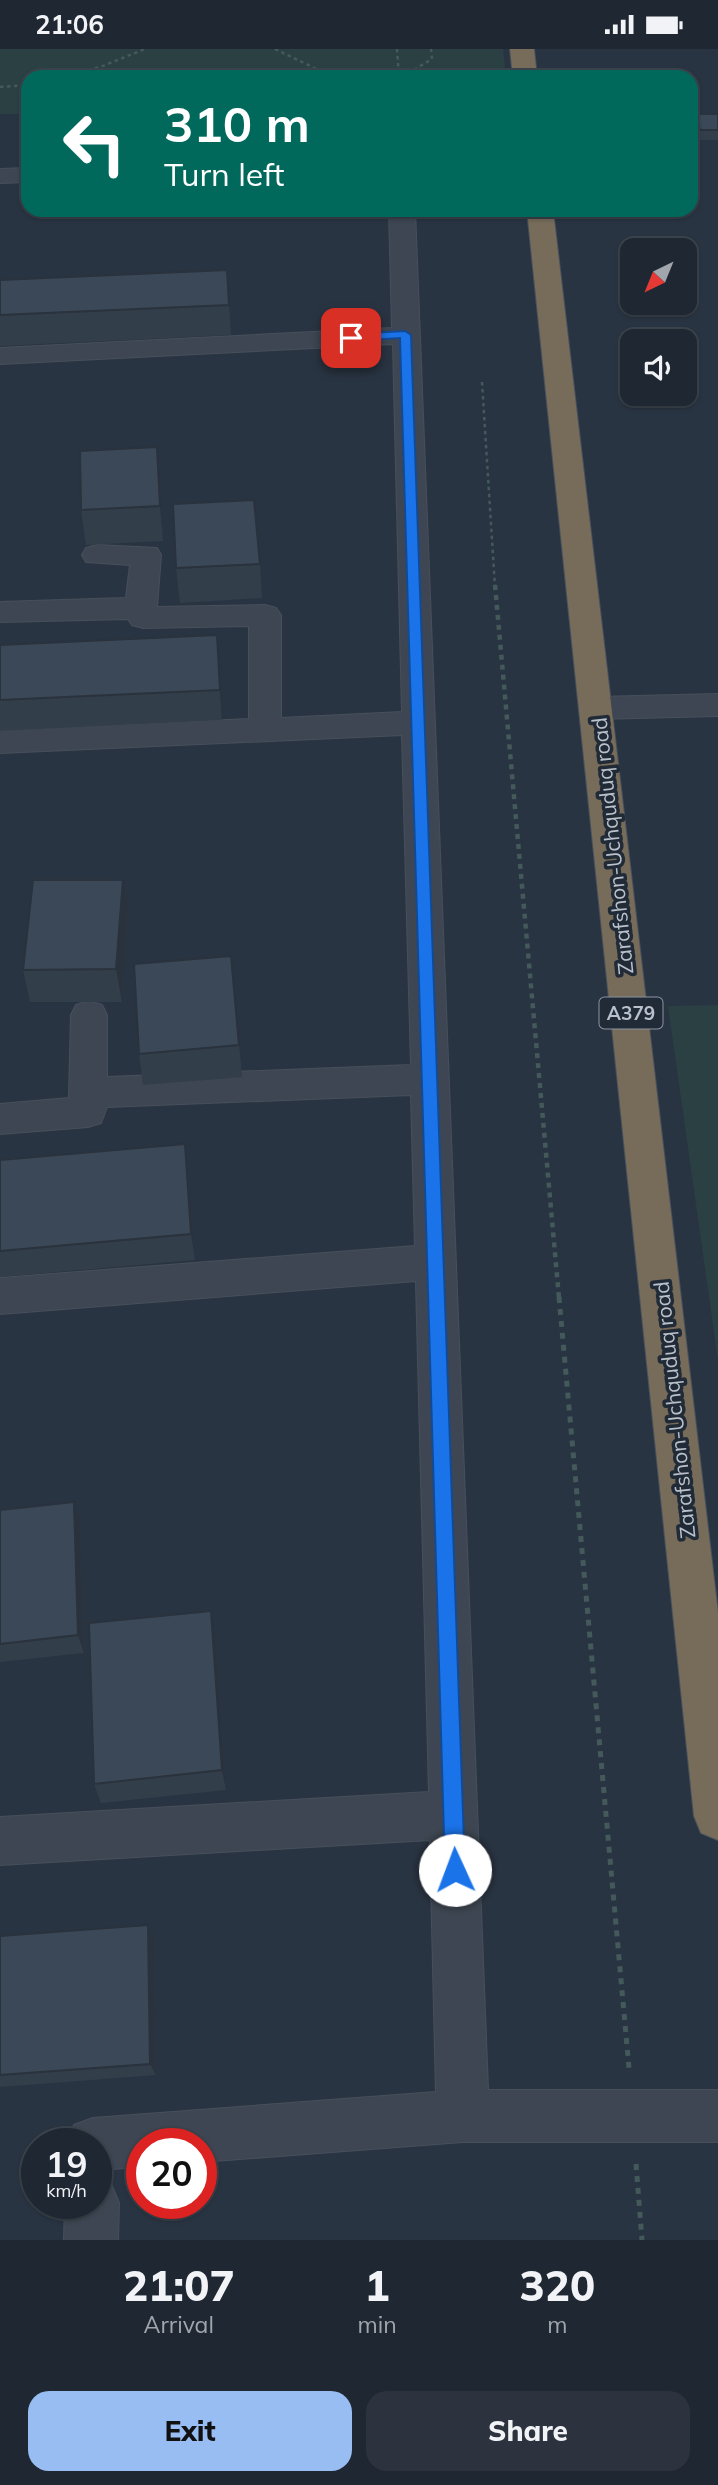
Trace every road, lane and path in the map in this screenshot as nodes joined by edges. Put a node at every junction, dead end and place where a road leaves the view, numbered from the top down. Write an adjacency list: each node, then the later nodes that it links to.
1 (145, 49): 6 (path)
2 (275, 49): 7 (path)
3 (397, 49): 8 (path)
4 (431, 49): 9 (path)
5 (522, 49): 10 (highway)
6 (88, 70)
7 (318, 70)
8 (400, 70)
9 (413, 70)
10 (524, 70)
11 (21, 86): 12 (path)
12 (0, 87)
13 (21, 174): 14 (street)
14 (0, 176)
15 (402, 217): 17 (street)
16 (541, 217): 24 (highway, Zarafshon-Uchquduq road / A379)
17 (405, 335): 18 (street); 25 (street)
18 (0, 356)
19 (482, 382): 38 (path)
20 (97, 555): 21 (street)
21 (141, 608): 22 (street); 26 (street)
22 (0, 613)
23 (718, 705): 24 (street)
24 (597, 708): 35 (highway, Zarafshon-Uchquduq road / A379)
25 (418, 723): 26 (street); 29 (street)
26 (265, 728): 27 (street)
27 (0, 742)
28 (89, 1016): 30 (street)
29 (430, 1079): 30 (street); 32 (street)
30 (89, 1093): 31 (street)
31 (0, 1119)
32 (436, 1262): 33 (street); 34 (street)
33 (0, 1296)
34 (454, 1815): 36 (street); 37 (street)
35 (718, 1817)
36 (0, 1841)
37 (463, 2116): 38 (street); 40 (street)
38 (633, 2116): 39 (street); 43 (path)
39 (718, 2116)
40 (112, 2143)
41 (92, 2219): 42 (street)
42 (91, 2240)
43 (642, 2240)

